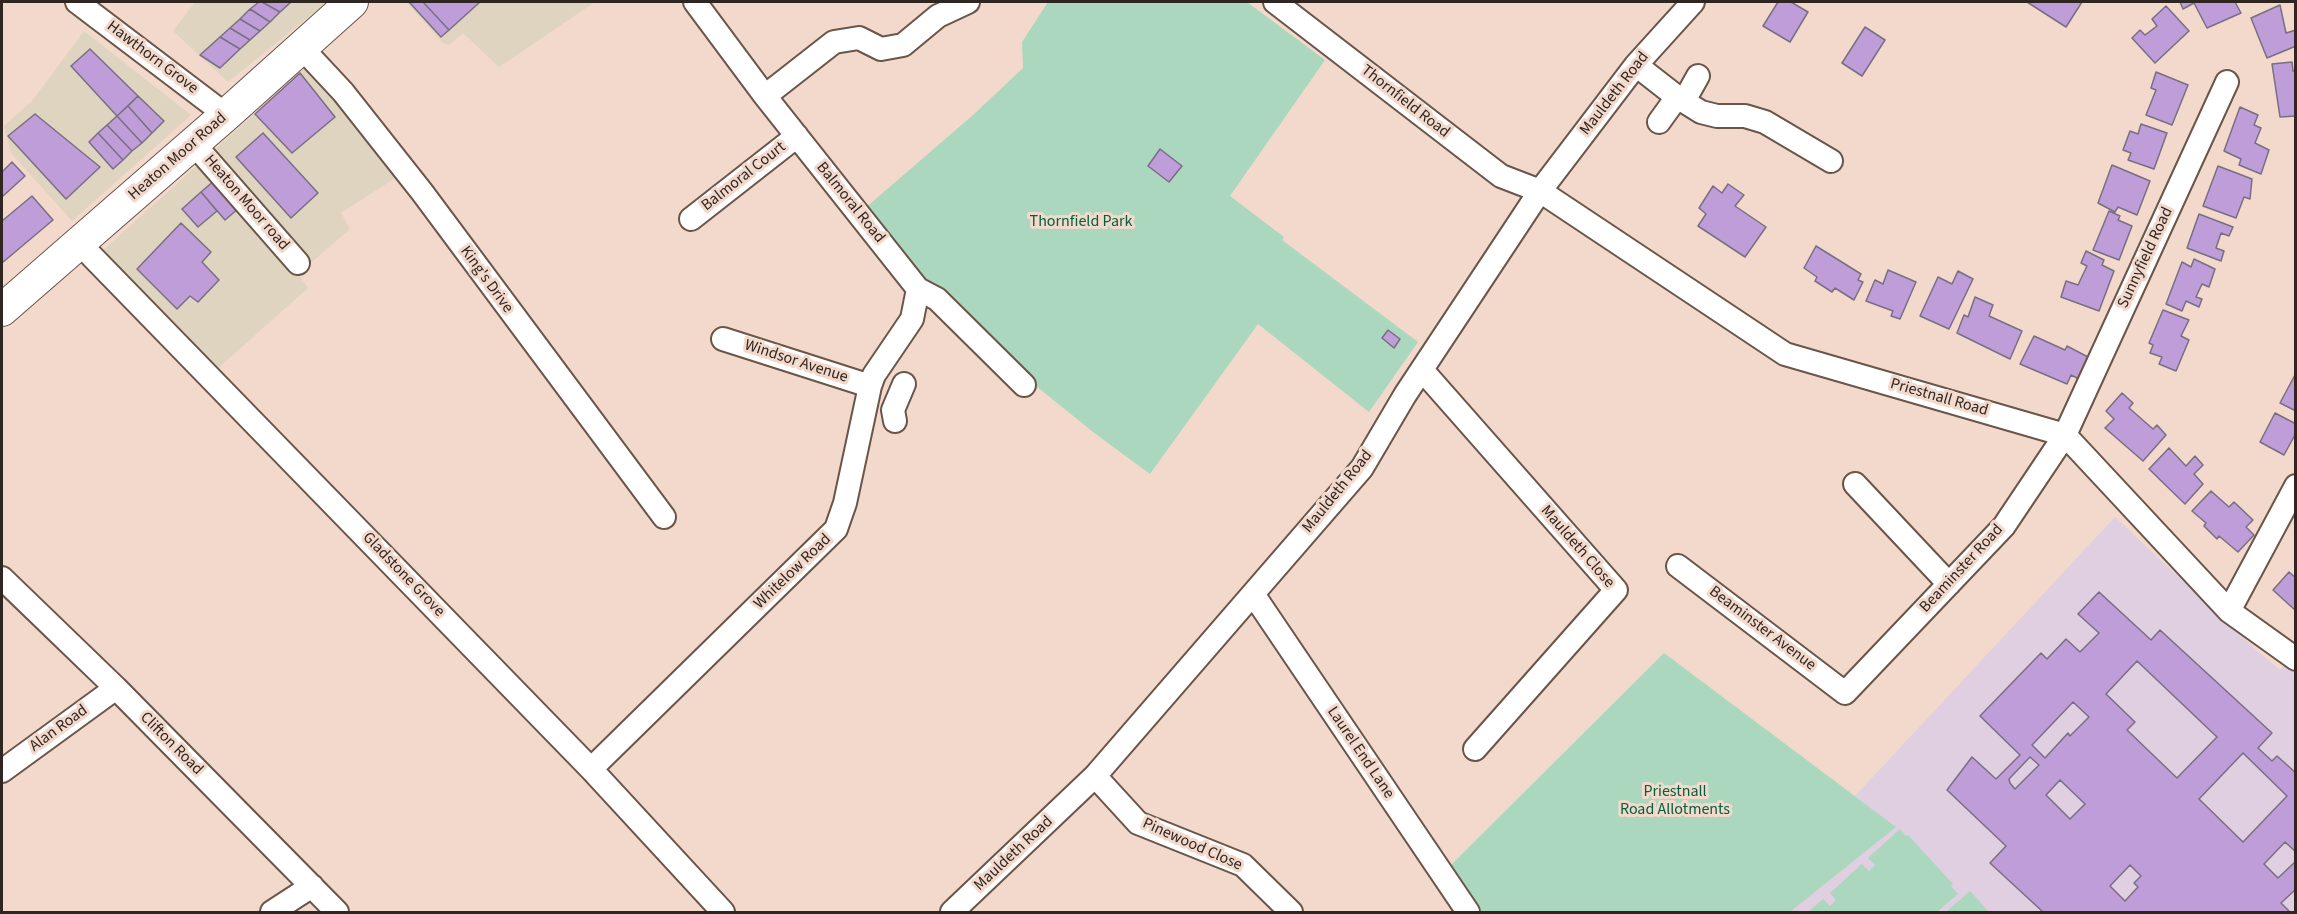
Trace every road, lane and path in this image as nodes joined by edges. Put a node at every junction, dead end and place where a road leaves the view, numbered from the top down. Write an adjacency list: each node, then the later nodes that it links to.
1 (77, 2): 13 (street, Hawthorn Grove)
2 (352, 2): 7 (main road, Heaton Moor Road)
3 (695, 2): 11 (street, Balmoral Road)
4 (968, 2): 11 (street)
5 (1275, 2): 18 (street, Thornfield Road)
6 (1693, 2): 8 (street, Mauldeth Road)
7 (302, 48): 13 (main road, Heaton Moor Road); 32 (street, King's Drive)
8 (1636, 65): 12 (street); 18 (street, Mauldeth Road)
9 (1698, 76): 12 (street)
10 (2226, 82): 29 (street, Sunnyfield Road)
11 (765, 96): 15 (street, Balmoral Road)
12 (1680, 99): 14 (street); 17 (street)
13 (226, 115): 16 (main road, Heaton Moor Road)
14 (1659, 122)
15 (796, 136): 19 (street, Balmoral Court); 22 (street, Balmoral Road)
16 (193, 144): 20 (main road, Heaton Moor Road); 21 (street, Heaton Moor road)
17 (1831, 161)
18 (1540, 191): 25 (street, Mauldeth Road); 29 (street, Priestnall Road)
19 (691, 219)
20 (78, 243): 23 (main road, Heaton Moor Road); 42 (street, Gladstone Grove)
21 (298, 263)
22 (918, 289): 26 (street, Balmoral Road); 27 (street, Whitelow Road)
23 (2, 310)
24 (723, 339): 27 (street, Windsor Avenue)
25 (1423, 372): 36 (street, Mauldeth Road); 41 (street, Mauldeth Close)
26 (1024, 385)
27 (869, 390): 28 (street, Windsor Avenue); 42 (street, Whitelow Road)
28 (898, 403)
29 (2066, 435): 35 (street, Beaminster Road); 37 (street)
30 (1855, 484): 35 (street)
31 (2295, 486): 37 (street)
32 (664, 517)
33 (1678, 566): 40 (street, Beaminster Avenue)
34 (2, 578): 39 (street, Clifton Road)
35 (1949, 584): 40 (street, Beaminster Road)
36 (1253, 594): 44 (street, Mauldeth Road); 51 (street, Laurel End Lane)
37 (2229, 611): 38 (street)
38 (2295, 659)
39 (116, 688): 43 (street, Alan Road); 45 (street, Clifton Road)
40 (1845, 693)
41 (1475, 749)
42 (591, 769): 48 (street, Gladstone Grove)
43 (2, 771)
44 (1095, 776): 49 (street, Mauldeth Road); 50 (street, Pinewood Close)
45 (312, 886): 46 (street); 47 (street, Clifton Road)
46 (272, 912)
47 (337, 912)
48 (723, 912)
49 (952, 912)
50 (1292, 912)
51 (1468, 912)

